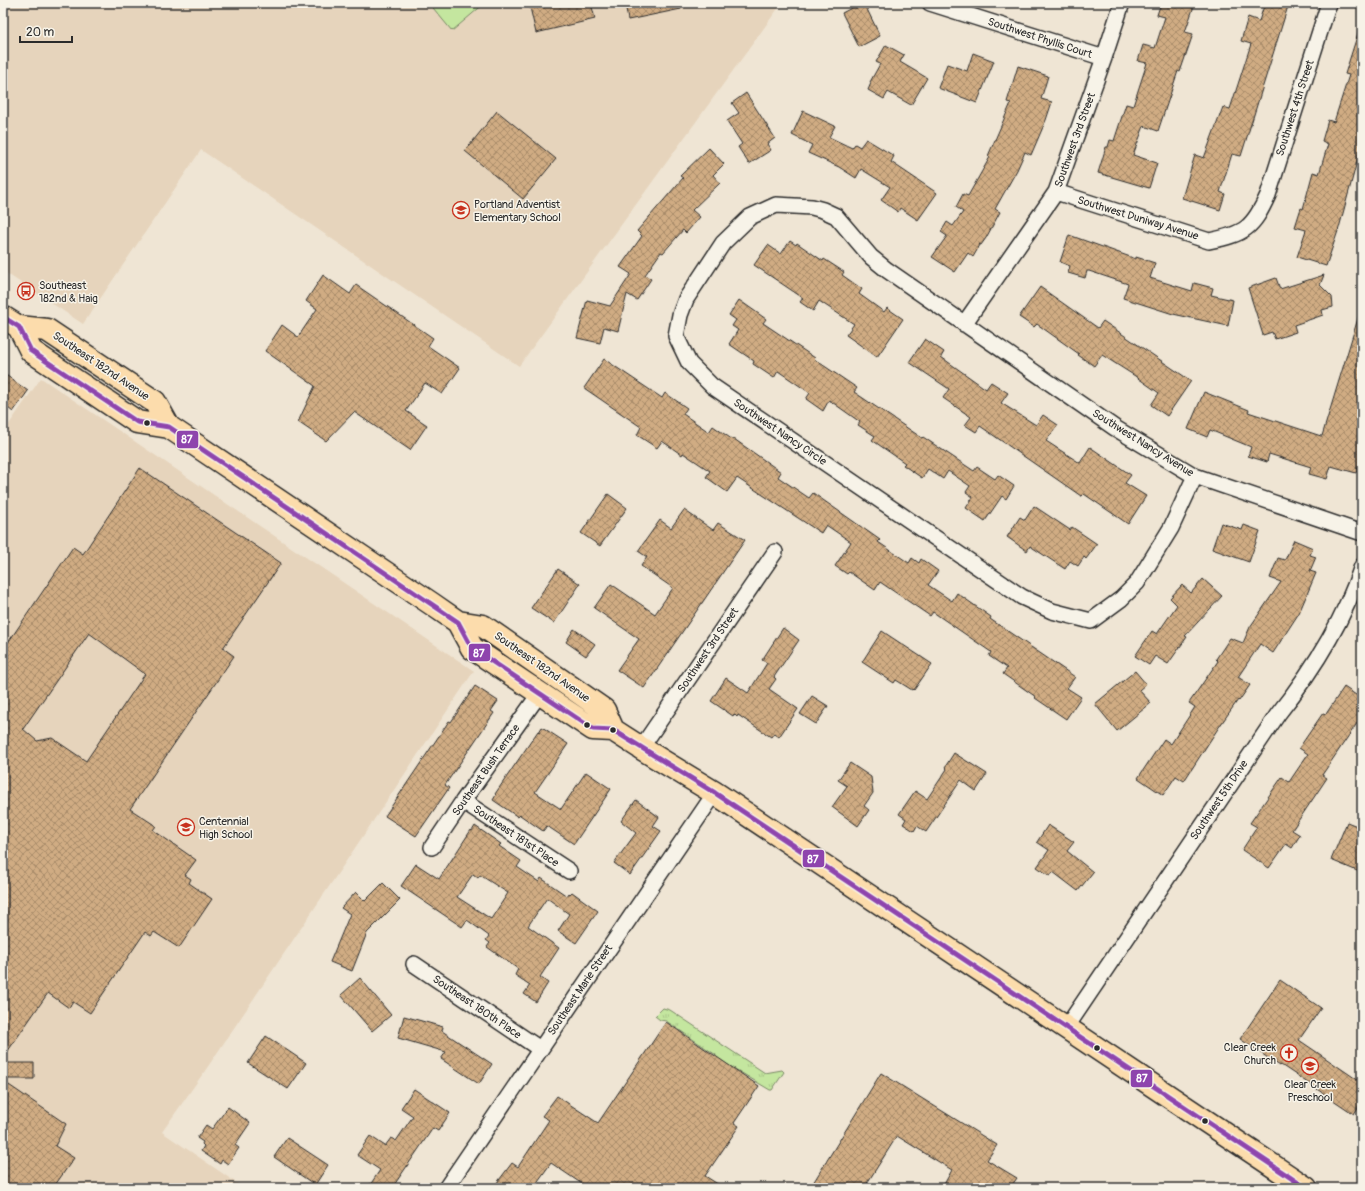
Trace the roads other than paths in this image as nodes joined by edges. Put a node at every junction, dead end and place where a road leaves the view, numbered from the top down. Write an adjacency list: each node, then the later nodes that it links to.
1 (930, 3): 4 (street, Southwest Phyllis Court)
2 (1122, 3): 4 (street, Southwest 3rd Street)
3 (1329, 3): 6 (street, Southwest 4th Street)
4 (1104, 58): 5 (street, Southwest 3rd Street)
5 (1056, 192): 6 (street, Southwest Duniway Avenue); 8 (street, Southwest 3rd Street)
6 (1260, 213)
7 (11, 322): 9 (main road, Southeast 182nd Avenue); 9 (main road, Southeast 182nd Avenue)
8 (964, 324): 10 (street, Southwest Nancy Avenue); 10 (street, Southwest Nancy Circle)
9 (165, 421): 14 (main road, Southeast 182nd Avenue)
10 (1195, 476): 11 (street, Southwest Nancy Avenue)
11 (1362, 533)
12 (775, 552): 17 (street, Southwest 3rd Street)
13 (1362, 566): 23 (street, Southwest 5th Drive)
14 (458, 622): 15 (main road, Southeast 182nd Avenue); 16 (main road, Southeast 182nd Avenue)
15 (540, 693): 16 (main road, Southeast 182nd Avenue); 19 (street, Southeast Bush Terrace)
16 (614, 730): 17 (main road, Southeast 182nd Avenue)
17 (641, 748): 18 (main road, Southeast 182nd Avenue)
18 (715, 793): 23 (main road, Southeast 182nd Avenue); 24 (street, Southeast Marie Street)
19 (463, 801): 20 (street, Southeast Bush Terrace); 21 (street, Southeast 181st Place)
20 (432, 847)
21 (569, 871)
22 (414, 964): 24 (street, Southeast 180th Place)
23 (1066, 1028): 26 (main road, Southeast 182nd Avenue)
24 (540, 1050): 25 (street, Southeast Marie Street)
25 (446, 1188)
26 (1306, 1188)

